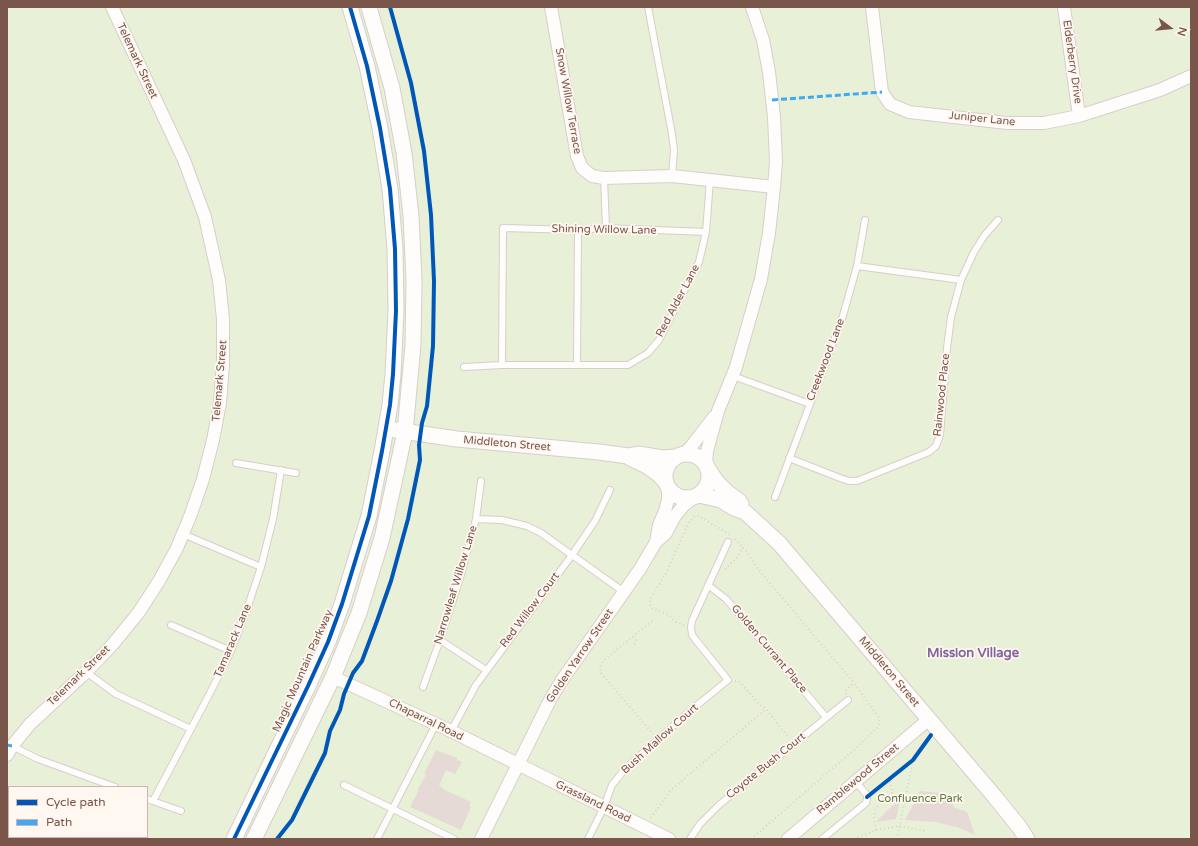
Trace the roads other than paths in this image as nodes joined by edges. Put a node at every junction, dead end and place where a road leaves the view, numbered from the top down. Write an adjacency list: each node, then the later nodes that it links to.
1 (112, 7): 44 (street, Telemark Street)
2 (350, 7): 28 (street, Magic Mountain Parkway)
3 (369, 7): 29 (street)
4 (551, 7): 12 (street, Snow Willow Terrace)
5 (648, 7): 11 (lane)
6 (752, 7): 14 (street)
7 (872, 7): 10 (street, Juniper Lane)
8 (1064, 7): 10 (street, Elderberry Drive)
9 (1191, 76): 10 (street, Juniper Lane)
10 (1079, 116)
11 (672, 176): 12 (street, Snow Willow Terrace); 13 (street, Snow Willow Terrace)
12 (604, 178): 17 (lane)
13 (710, 180): 14 (street, Snow Willow Terrace); 19 (lane, Red Alder Lane)
14 (774, 187): 25 (street)
15 (865, 220): 20 (lane, Creekwood Lane)
16 (998, 220): 21 (lane, Rainwood Place)
17 (606, 228): 18 (lane, Shining Willow Lane); 19 (lane, Shining Willow Lane)
18 (578, 230): 22 (lane, Shining Willow Lane); 23 (lane)
19 (706, 232): 23 (lane, Red Alder Lane)
20 (857, 266): 21 (lane); 26 (lane, Creekwood Lane)
21 (961, 280): 32 (lane, Rainwood Place)
22 (502, 365): 23 (lane, Red Alder Lane); 24 (lane, Red Alder Lane)
23 (576, 365)
24 (464, 367)
25 (732, 376): 26 (lane); 27 (street)
26 (810, 404): 32 (lane, Creekwood Lane)
27 (718, 411): 31 (street); 34 (street)
28 (386, 429): 29 (street, Middleton Street); 73 (street, Magic Mountain Parkway)
29 (405, 432): 30 (street, Middleton Street); 56 (street)
30 (628, 456): 31 (street, Middleton Street); 38 (street, Middleton Street)
31 (679, 456): 34 (street); 38 (street)
32 (789, 458): 41 (lane, Creekwood Lane)
33 (236, 463): 35 (lane)
34 (707, 467): 40 (street); 42 (street, Middleton Street)
35 (281, 470): 36 (lane); 48 (lane, Tamarack Lane)
36 (296, 473)
37 (481, 482): 43 (lane, Narrowleaf Willow Lane)
38 (666, 484): 40 (street); 45 (street, Golden Yarrow Street)
39 (610, 490): 47 (lane, Red Willow Court)
40 (696, 497): 42 (street, Middleton Street); 45 (street, Golden Yarrow Street)
41 (774, 497)
42 (745, 512): 60 (street, Middleton Street)
43 (476, 519): 47 (lane); 52 (lane, Narrowleaf Willow Lane)
44 (183, 534): 48 (lane); 55 (street, Telemark Street)
45 (656, 542): 50 (street, Golden Yarrow Street)
46 (728, 542): 49 (lane)
47 (572, 555): 50 (lane); 54 (lane, Red Willow Court)
48 (260, 567): 53 (lane, Tamarack Lane)
49 (708, 585): 59 (lane, Golden Currant Place); 70 (lane, Bush Mallow Court)
50 (624, 592): 65 (street, Golden Yarrow Street)
51 (171, 625): 53 (lane)
52 (440, 640): 54 (lane); 57 (lane, Narrowleaf Willow Lane)
53 (231, 651): 62 (lane, Tamarack Lane)
54 (486, 670): 63 (lane, Red Willow Court)
55 (86, 672): 62 (lane); 64 (street, Telemark Street)
56 (333, 677): 61 (street, Chaparral Road); 74 (street)
57 (423, 687)
58 (848, 700): 59 (lane, Coyote Bush Court)
59 (826, 717): 80 (lane, Coyote Bush Court)
60 (929, 719): 66 (street, Ramblewood Street); 83 (street, Middleton Street)
61 (436, 724): 63 (street, Chaparral Road); 71 (lane)
62 (191, 729): 69 (lane, Tamarack Lane)
63 (451, 731): 65 (street, Chaparral Road)
64 (10, 751): 68 (lane)
65 (517, 764): 70 (street, Grassland Road); 77 (street, Golden Yarrow Street)
66 (855, 781): 81 (street, Ramblewood Street); 82 (lane)
67 (344, 785): 71 (lane)
68 (112, 786)
69 (150, 800): 72 (lane)
70 (604, 807): 78 (lane, Bush Mallow Court); 79 (street, Grassland Road)
71 (392, 808): 75 (lane); 76 (lane)
72 (181, 811)
73 (234, 839)
74 (254, 839)
75 (377, 839)
76 (454, 839)
77 (481, 839)
78 (588, 839)
79 (669, 839)
80 (690, 839)
81 (788, 839)
82 (822, 839)
83 (1027, 839)

